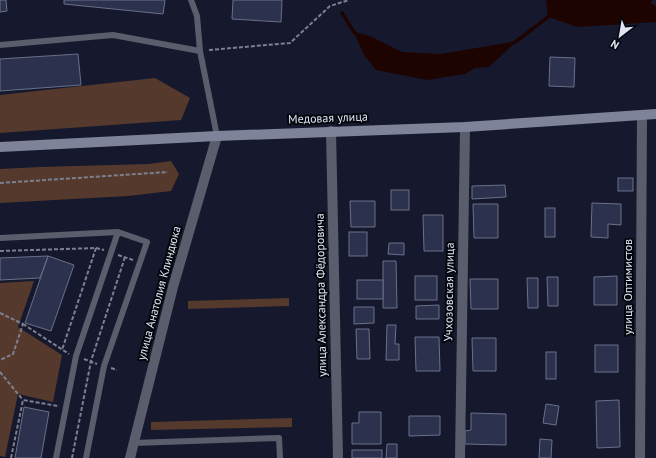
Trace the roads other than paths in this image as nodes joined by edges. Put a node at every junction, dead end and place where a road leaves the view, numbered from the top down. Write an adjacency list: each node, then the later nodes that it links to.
1 (191, 0): 3 (lane)
2 (0, 45): 3 (lane)
3 (200, 51): 8 (lane)
4 (656, 114): 5 (street, Медовая улица)
5 (642, 115): 6 (street, Медовая улица); 19 (street, улица Оптимистов)
6 (465, 127): 7 (street, Медовая улица); 18 (street, Учхозовская улица)
7 (331, 131): 8 (street, Медовая улица); 17 (street, улица Александра Фёдоровича)
8 (217, 136): 9 (street, Медовая улица); 12 (street, улица Анатолия Клиндюка)
9 (0, 147)
10 (118, 232): 11 (lane); 13 (lane); 14 (lane)
11 (0, 238)
12 (134, 443): 15 (street, улица Анатолия Клиндюка); 16 (lane)
13 (56, 458)
14 (86, 458)
15 (130, 458)
16 (280, 458)
17 (338, 458)
18 (460, 458)
19 (640, 458)

